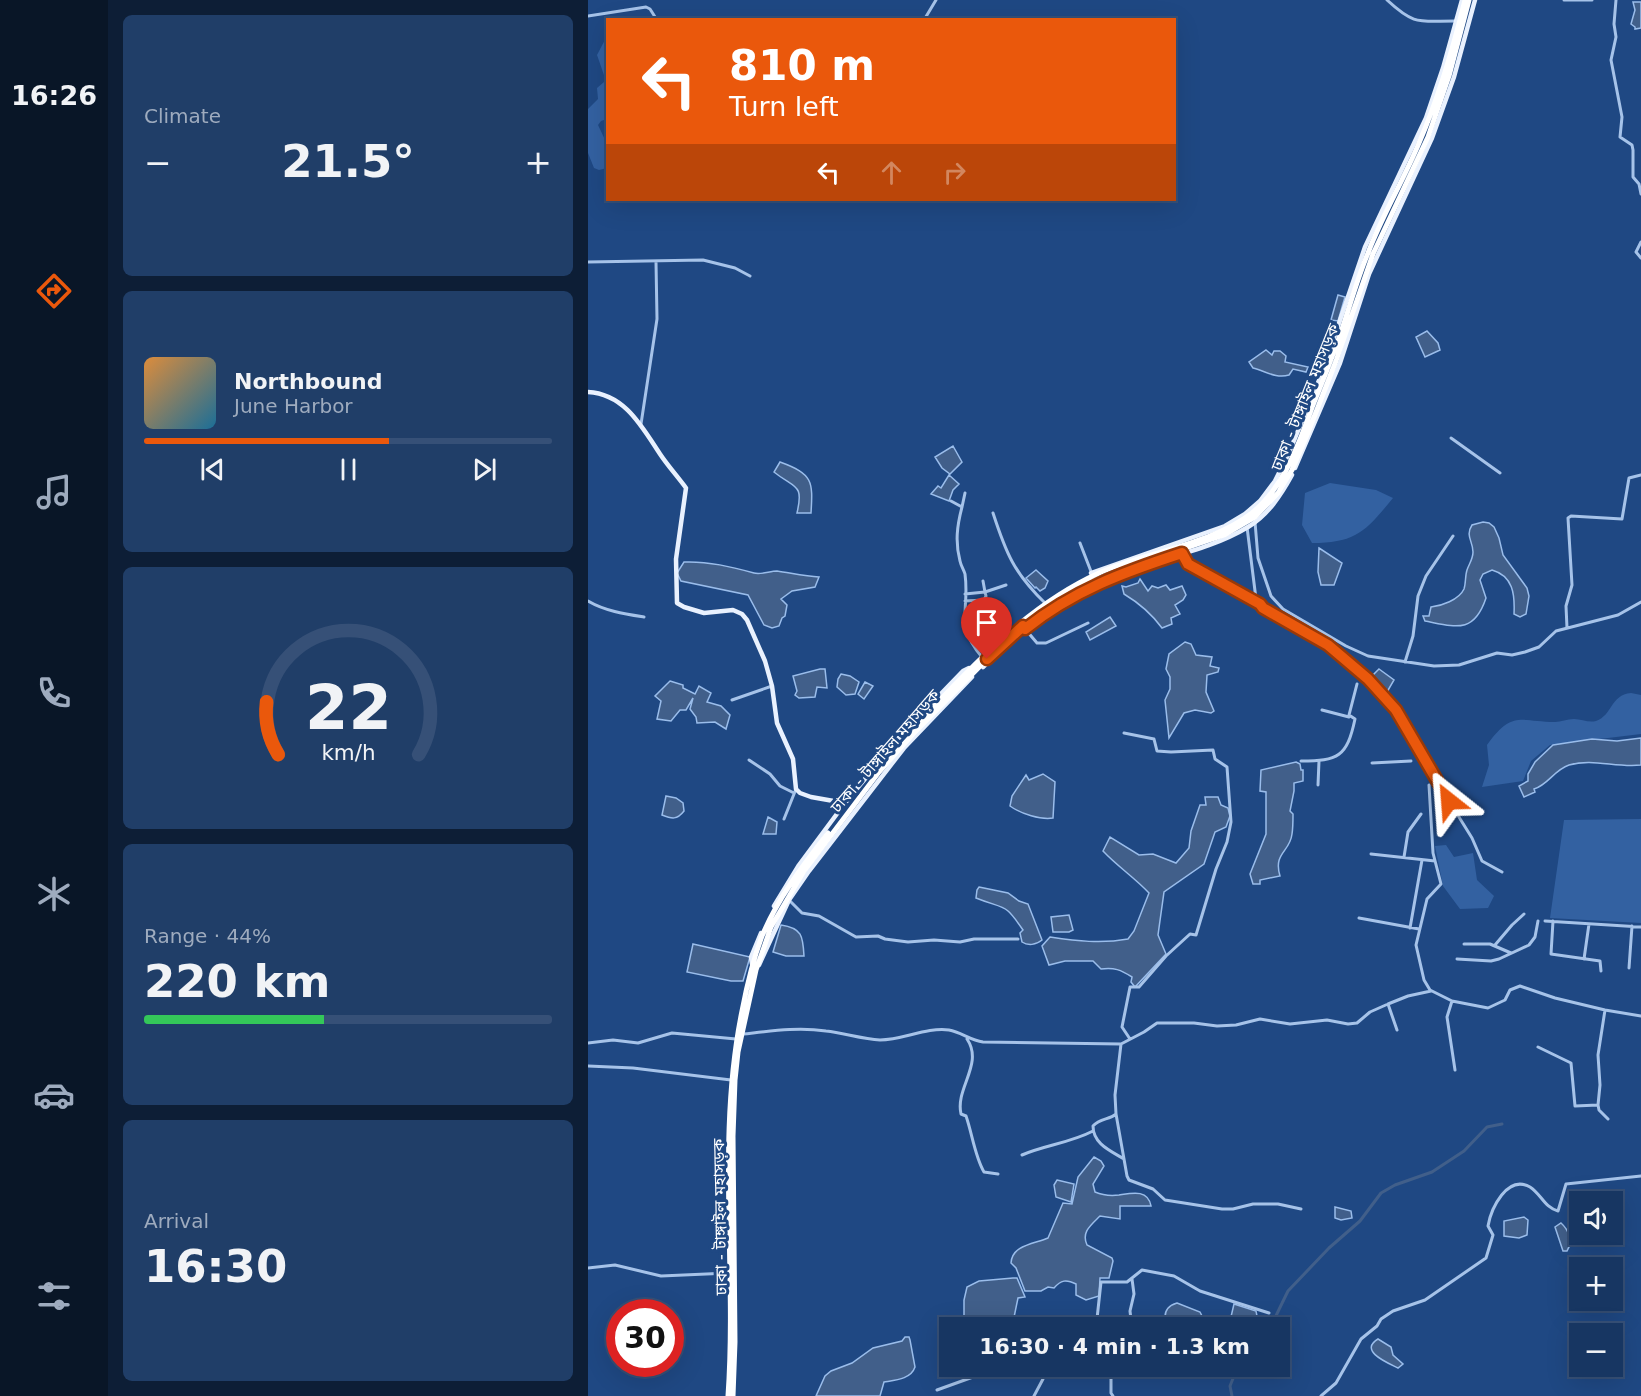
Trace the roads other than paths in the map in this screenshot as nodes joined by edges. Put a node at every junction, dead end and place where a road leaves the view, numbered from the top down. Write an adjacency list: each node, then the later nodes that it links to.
1 (936, 0): 10 (street)
2 (1387, 0): 11 (street)
3 (1466, 0): 11 (highway, ঢাকা - টাঙ্গাইল মহাসড়ক); 12 (highway, ঢাকা - টাঙ্গাইল মহাসড়ক)
4 (1475, 0): 12 (main road)
5 (1564, 0): 6 (street)
6 (1592, 0)
7 (1616, 0): 13 (street)
8 (588, 16): 9 (street)
9 (656, 18)
10 (925, 18)
11 (1458, 21): 34 (highway, ঢাকা - টাঙ্গাইল মহাসড়ক)
12 (1451, 77): 19 (highway, ঢাকা - টাঙ্গাইল মহাসড়ক)
13 (1641, 194)
14 (1641, 242): 15 (street)
15 (1641, 258)
16 (656, 261): 17 (street); 18 (street); 21 (street)
17 (588, 262)
18 (750, 276)
19 (1345, 341): 29 (main road); 33 (highway, ঢাকা - টাঙ্গাইল মহাসড়ক)
20 (588, 393): 21 (main road)
21 (641, 424): 52 (main road)
22 (1451, 438): 23 (street)
23 (1500, 473)
24 (1641, 475): 47 (street)
25 (965, 493): 27 (street)
26 (951, 501): 27 (street)
27 (962, 507): 38 (street)
28 (993, 513): 42 (street)
29 (1255, 522): 30 (main road); 49 (street)
30 (1247, 528): 33 (main road); 43 (street)
31 (1453, 536): 49 (street)
32 (1080, 543): 34 (street)
33 (1182, 551): 43 (street); 46 (highway, ঢাকা - টাঙ্গাইল মহাসড়ক)
34 (1092, 574): 42 (highway, ঢাকা - টাঙ্গাইল মহাসড়ক)
35 (983, 581): 37 (street)
36 (1006, 585): 37 (street)
37 (985, 592): 38 (street); 40 (street)
38 (965, 594): 40 (street)
39 (588, 601): 44 (street)
40 (965, 601): 48 (street)
41 (1641, 602): 47 (street)
42 (1045, 603): 48 (highway, ঢাকা - টাঙ্গাইল মহাসড়ক)
43 (1260, 604): 72 (street)
44 (644, 617)
45 (1088, 622): 46 (street)
46 (1024, 628): 50 (highway, ঢাকা - টাঙ্গাইল মহাসড়ক)
47 (1567, 628): 49 (street)
48 (982, 657): 50 (highway, ঢাকা - টাঙ্গাইল মহাসড়ক)
49 (1405, 662)
50 (974, 671): 65 (main road); 73 (main road); 90 (highway, ঢাকা - টাঙ্গাইল মহাসড়ক)
51 (1357, 684): 55 (street)
52 (772, 686): 53 (street); 64 (main road)
53 (732, 700)
54 (1322, 710): 55 (street)
55 (1351, 717): 59 (street)
56 (1124, 733): 102 (street)
57 (749, 760): 64 (street)
58 (1301, 761): 59 (street)
59 (1319, 761): 62 (street)
60 (1411, 761): 61 (street)
61 (1372, 762)
62 (1318, 785)
63 (1429, 785): 71 (street)
64 (795, 791): 65 (main road); 67 (street)
65 (845, 803): 90 (main road)
66 (1421, 814): 69 (street)
67 (784, 819)
68 (1371, 854): 69 (street)
69 (1404, 857): 70 (street)
70 (1422, 860): 71 (street); 82 (street)
71 (1435, 861): 83 (street)
72 (1502, 872)
73 (789, 900): 84 (street); 90 (main road)
74 (1524, 914): 86 (street)
75 (1359, 918): 82 (street)
76 (1538, 921): 87 (street)
77 (1545, 921): 78 (street)
78 (1553, 921): 79 (street); 88 (street)
79 (1589, 924): 80 (street); 88 (street)
80 (1632, 926): 81 (street); 91 (street)
81 (1641, 927)
82 (1410, 928): 83 (street)
83 (1419, 929): 93 (street)
84 (1018, 939)
85 (1464, 944): 86 (street)
86 (1495, 945): 87 (street)
87 (1511, 953): 89 (street)
88 (1584, 958): 92 (street)
89 (1456, 959)
90 (754, 968): 99 (highway, ঢাকা - টাঙ্গাইল মহাসড়ক); 101 (highway, ঢাকা - টাঙ্গাইল মহাসড়ক)
91 (1629, 968)
92 (1601, 971)
93 (1431, 991): 94 (street); 95 (street)
94 (1452, 1001): 96 (street); 107 (street)
95 (1388, 1004): 98 (street); 102 (street)
96 (1605, 1010): 97 (street); 109 (street)
97 (1641, 1016)
98 (1397, 1030)
99 (742, 1034): 100 (street); 118 (highway, ঢাকা - টাঙ্গাইল মহাসড়ক)
100 (967, 1038): 104 (street); 115 (street)
101 (736, 1039): 103 (street); 108 (highway, ঢাকা - টাঙ্গাইল মহাসড়ক)
102 (1130, 1039): 104 (street)
103 (588, 1043)
104 (1121, 1044): 110 (street)
105 (1538, 1047): 109 (street)
106 (588, 1066): 108 (street)
107 (1455, 1070)
108 (731, 1080): 118 (highway, ঢাকা - টাঙ্গাইল মহাসড়ক)
109 (1598, 1105): 111 (street)
110 (1116, 1114): 112 (street); 114 (street)
111 (1608, 1119)
112 (1093, 1131): 113 (street); 114 (street)
113 (1022, 1155)
114 (1125, 1160): 117 (street)
115 (998, 1173)
116 (1641, 1176): 132 (street)
117 (1301, 1209)
118 (731, 1212): 120 (highway, ঢাকা - টাঙ্গাইল মহাসড়ক); 129 (highway, ঢাকা - টাঙ্গাইল মহাসড়ক)
119 (588, 1268): 120 (street)
120 (729, 1273): 129 (highway, ঢাকা - টাঙ্গাইল মহাসড়ক)
121 (1132, 1279): 122 (street); 123 (street); 124 (street)
122 (1269, 1313)
123 (1097, 1317)
124 (1131, 1317)
125 (973, 1377): 128 (street)
126 (1043, 1377): 130 (street)
127 (1111, 1377): 131 (street)
128 (937, 1390)
129 (730, 1396)
130 (1034, 1396)
131 (1113, 1396)
132 (1321, 1396)

